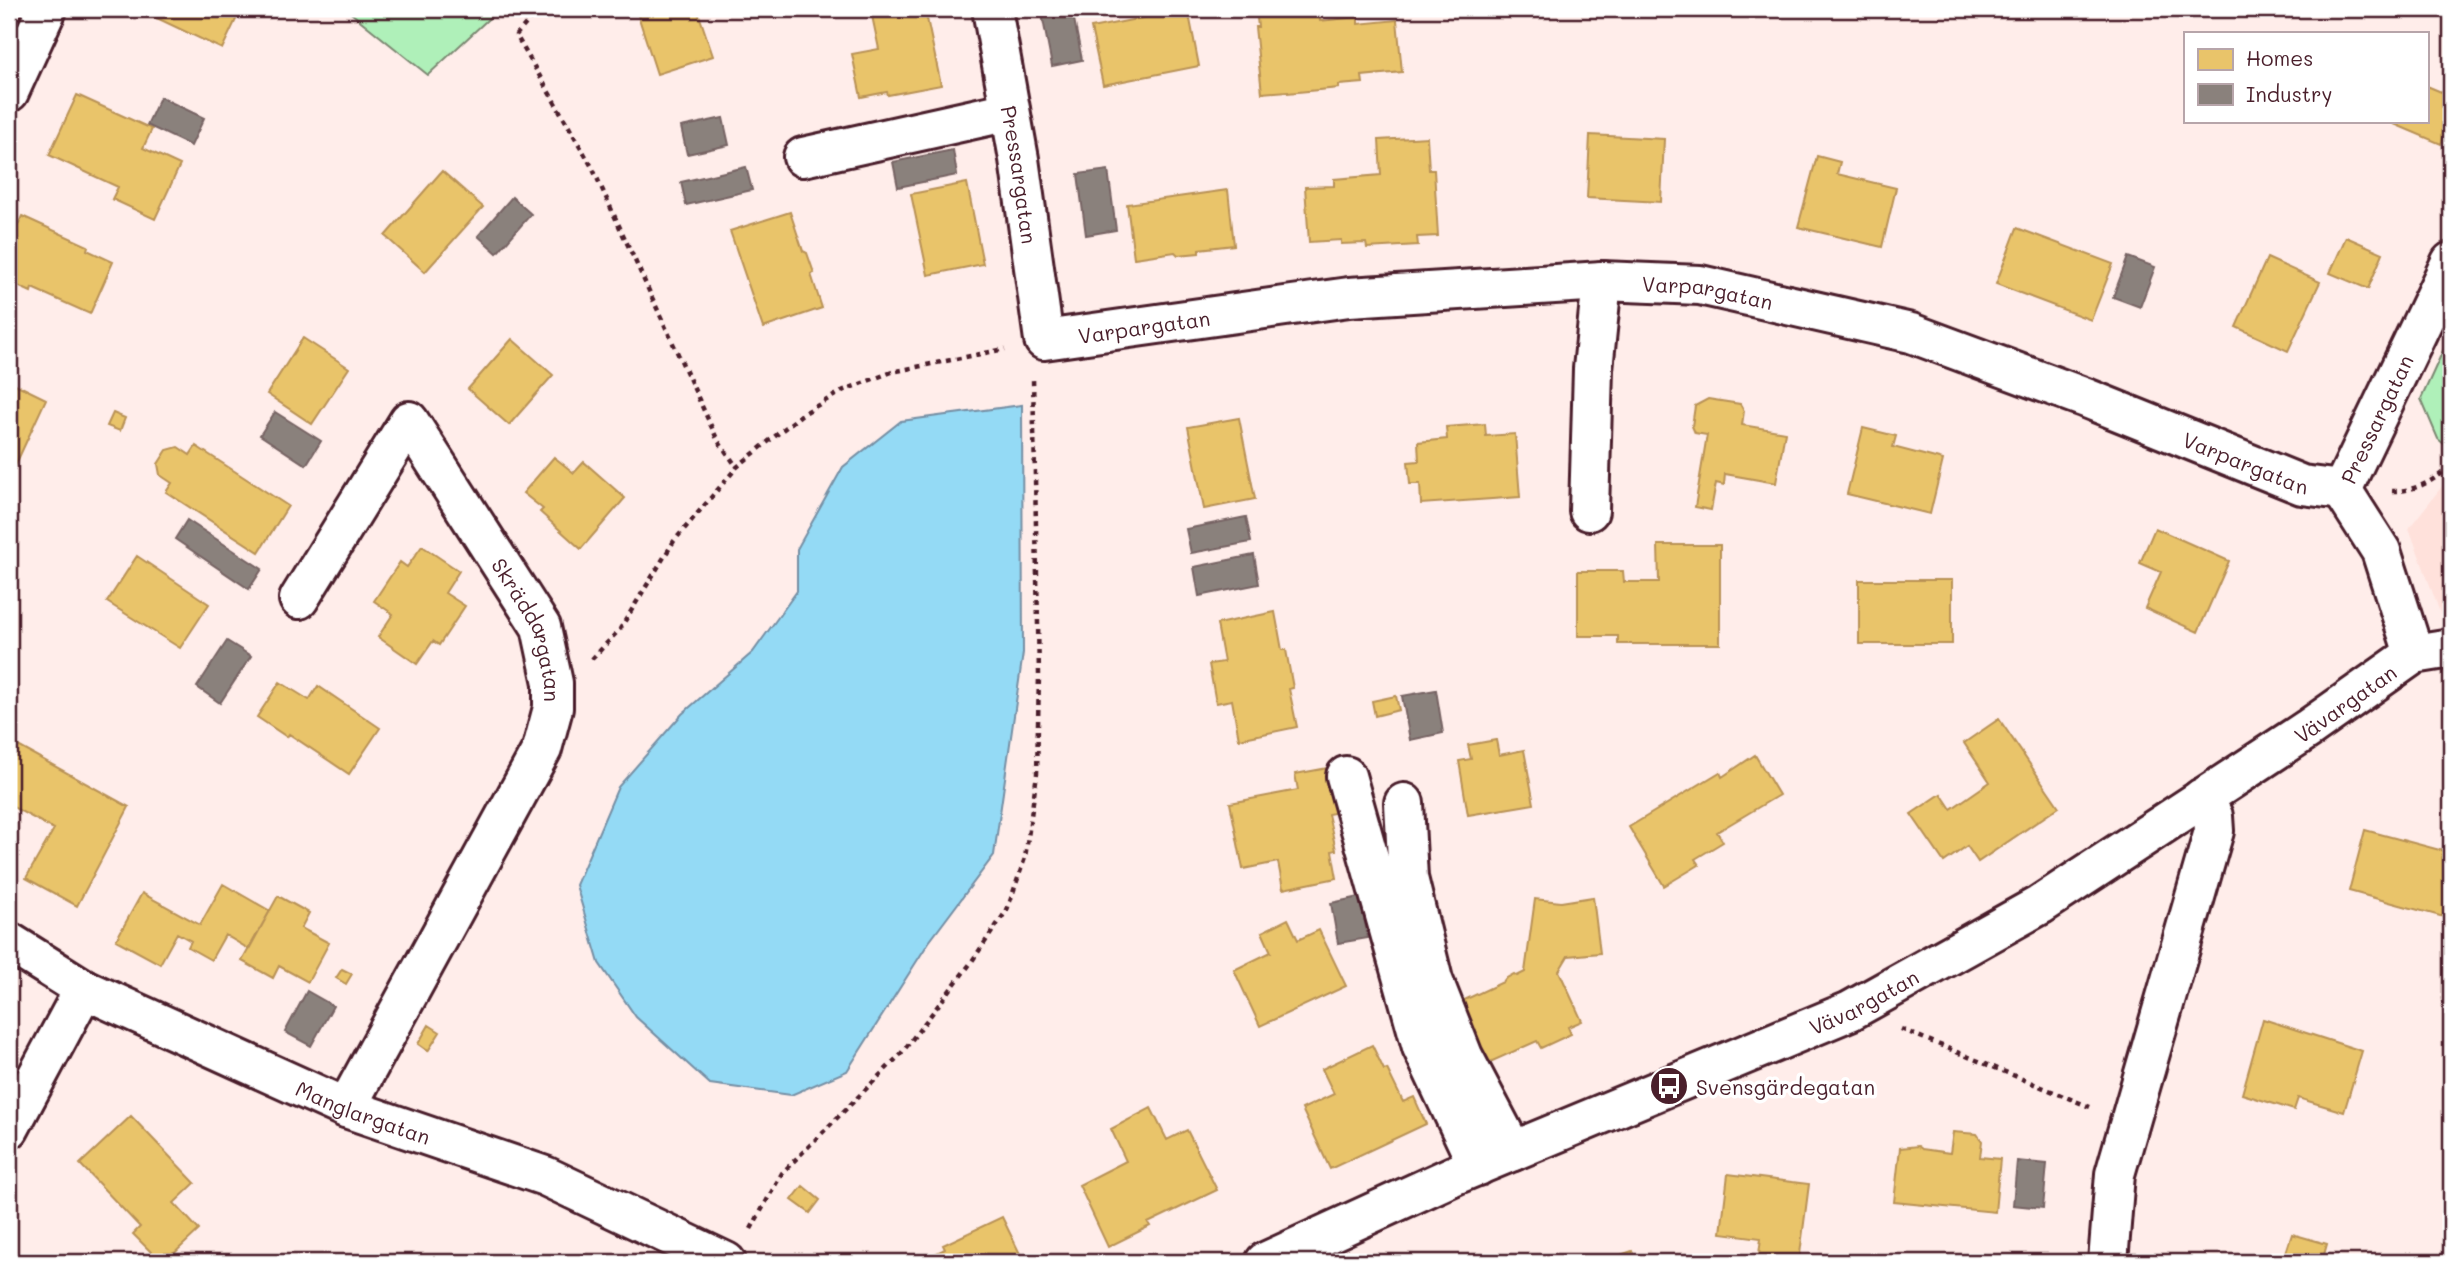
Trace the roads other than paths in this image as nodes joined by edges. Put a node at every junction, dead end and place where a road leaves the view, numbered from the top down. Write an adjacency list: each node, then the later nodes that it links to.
1 (47, 9): 3 (street)
2 (992, 9): 4 (street, Pressargatan)
3 (9, 92)
4 (1010, 111): 5 (street); 8 (street, Pressargatan)
5 (803, 157)
6 (2451, 262): 9 (street, Pressargatan)
7 (1602, 281): 8 (street, Varpargatan); 9 (street, Varpargatan); 10 (street)
8 (1044, 340)
9 (2342, 490): 13 (street, Pressargatan)
10 (1589, 511)
11 (299, 599): 19 (street, Skräddargatan)
12 (2451, 648): 13 (street)
13 (2414, 654): 15 (street, Vävargatan)
14 (1346, 776): 22 (street)
15 (2202, 798): 21 (street, Vävargatan); 25 (street)
16 (1404, 803): 21 (street)
17 (9, 942): 18 (street, Manglargatan)
18 (84, 989): 19 (street, Manglargatan); 20 (street)
19 (346, 1108): 23 (street, Manglargatan)
20 (9, 1129)
21 (1513, 1151): 22 (street, Vävargatan)
22 (1478, 1166): 24 (street, Vävargatan)
23 (737, 1248)
24 (1265, 1262)
25 (2108, 1262)

